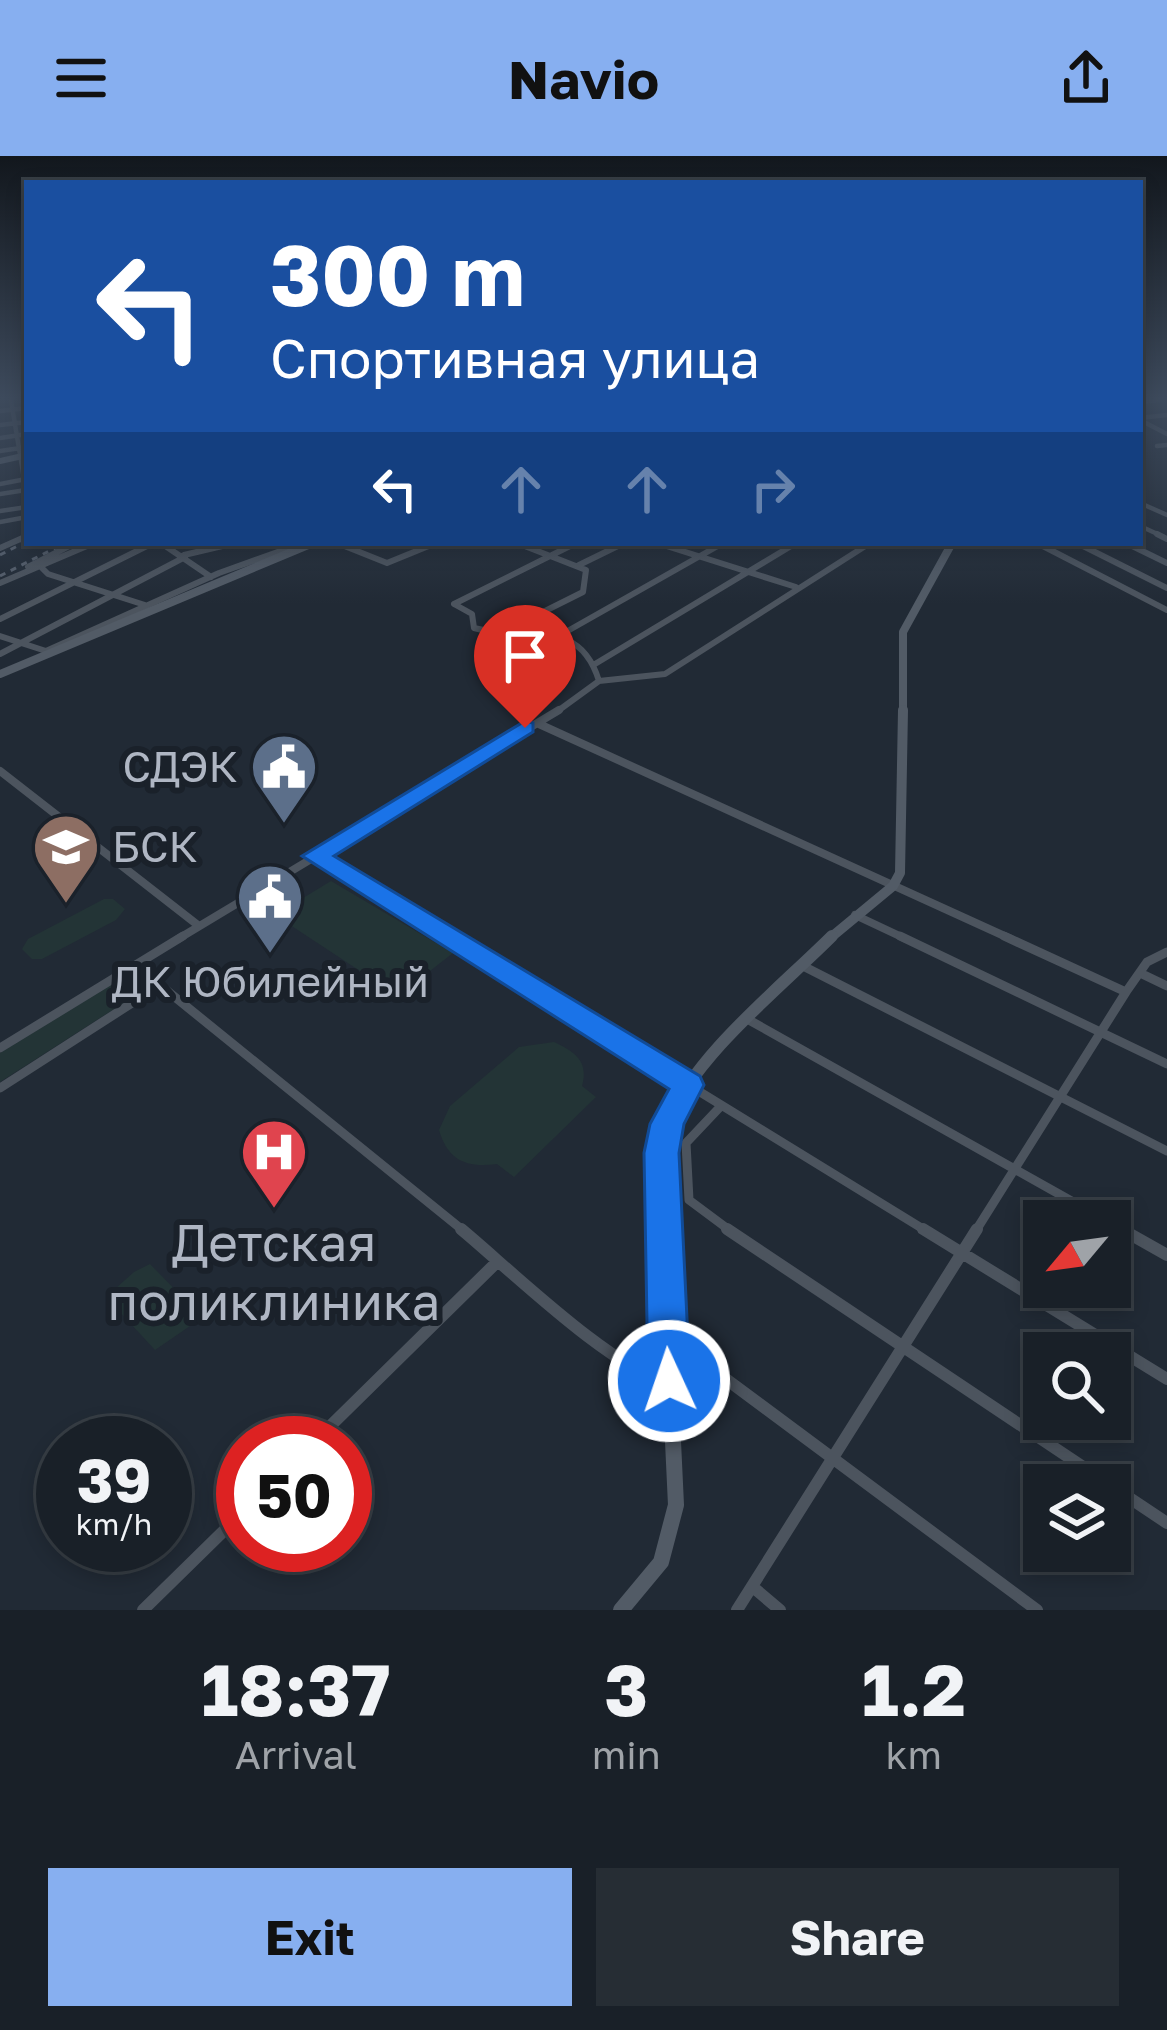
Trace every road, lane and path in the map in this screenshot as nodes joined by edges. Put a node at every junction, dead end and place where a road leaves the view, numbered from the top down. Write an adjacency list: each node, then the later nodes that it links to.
1 (69, 546): 27 (street)
2 (87, 546): 25 (street)
3 (150, 546): 30 (street)
4 (163, 546): 22 (street)
5 (223, 546): 22 (street)
6 (296, 546): 29 (street)
7 (305, 546): 29 (main road)
8 (344, 546): 9 (street)
9 (429, 546)
10 (529, 546): 21 (street)
11 (570, 546): 21 (street)
12 (618, 546): 26 (street)
13 (667, 546): 23 (street)
14 (717, 546): 23 (street)
15 (791, 546): 28 (street)
16 (865, 546): 32 (street)
17 (948, 546): 50 (main road)
18 (1043, 546): 36 (street)
19 (1083, 546): 33 (street)
20 (1132, 546): 24 (street)
21 (552, 555): 26 (street); 38 (street)
22 (183, 556): 29 (street); 34 (street)
23 (699, 556): 28 (street); 40 (street)
24 (1167, 563)
25 (41, 567): 27 (street); 30 (street)
26 (583, 568): 38 (street)
27 (25, 570): 31 (street)
28 (747, 572): 32 (street); 44 (street)
29 (213, 580): 35 (main road)
30 (72, 581): 34 (street); 37 (street)
31 (0, 583)
32 (797, 587): 46 (street)
33 (1167, 588)
34 (112, 593): 35 (street); 41 (street)
35 (146, 609): 42 (main road)
36 (1167, 610)
37 (0, 619)
38 (538, 632): 40 (street)
39 (0, 636): 41 (street)
40 (557, 637): 44 (street)
41 (24, 642): 42 (street); 43 (street)
42 (48, 651): 45 (main road)
43 (0, 654)
44 (595, 664): 46 (street)
45 (0, 674)
46 (599, 681): 47 (street)
47 (537, 724): 49 (street); 50 (street)
48 (0, 771): 52 (street)
49 (315, 856): 52 (street); 64 (street)
50 (893, 886): 51 (main road); 59 (street)
51 (855, 915): 55 (main road); 61 (street)
52 (199, 926): 54 (street)
53 (1167, 952): 56 (street)
54 (136, 964): 57 (street); 62 (street)
55 (803, 966): 60 (main road); 66 (street)
56 (1140, 974): 58 (street); 59 (street)
57 (160, 985): 65 (street); 74 (street)
58 (1167, 986)
59 (1126, 992): 61 (street)
60 (748, 1020): 64 (main road); 69 (street)
61 (1103, 1033): 63 (street); 66 (street)
62 (0, 1048)
63 (1167, 1064)
64 (688, 1085): 67 (street); 75 (main road)
65 (0, 1088)
66 (1061, 1097): 68 (street); 69 (street)
67 (720, 1106): 72 (street); 76 (street)
68 (1167, 1151)
69 (1015, 1170): 70 (street); 72 (street)
70 (1069, 1200)
71 (1131, 1235): 73 (street)
72 (965, 1254): 76 (street); 77 (street)
73 (1167, 1255)
74 (497, 1262): 78 (street); 79 (street)
75 (667, 1335): 78 (main road); 80 (street)
76 (905, 1347): 80 (street); 81 (street)
77 (1167, 1378)
78 (669, 1381): 85 (main road)
79 (341, 1416)
80 (832, 1456): 83 (street); 88 (street)
81 (1167, 1523)
82 (216, 1538): 84 (street)
83 (754, 1588): 86 (street); 87 (street)
84 (143, 1610)
85 (621, 1610)
86 (737, 1610)
87 (780, 1610)
88 (1036, 1610)

